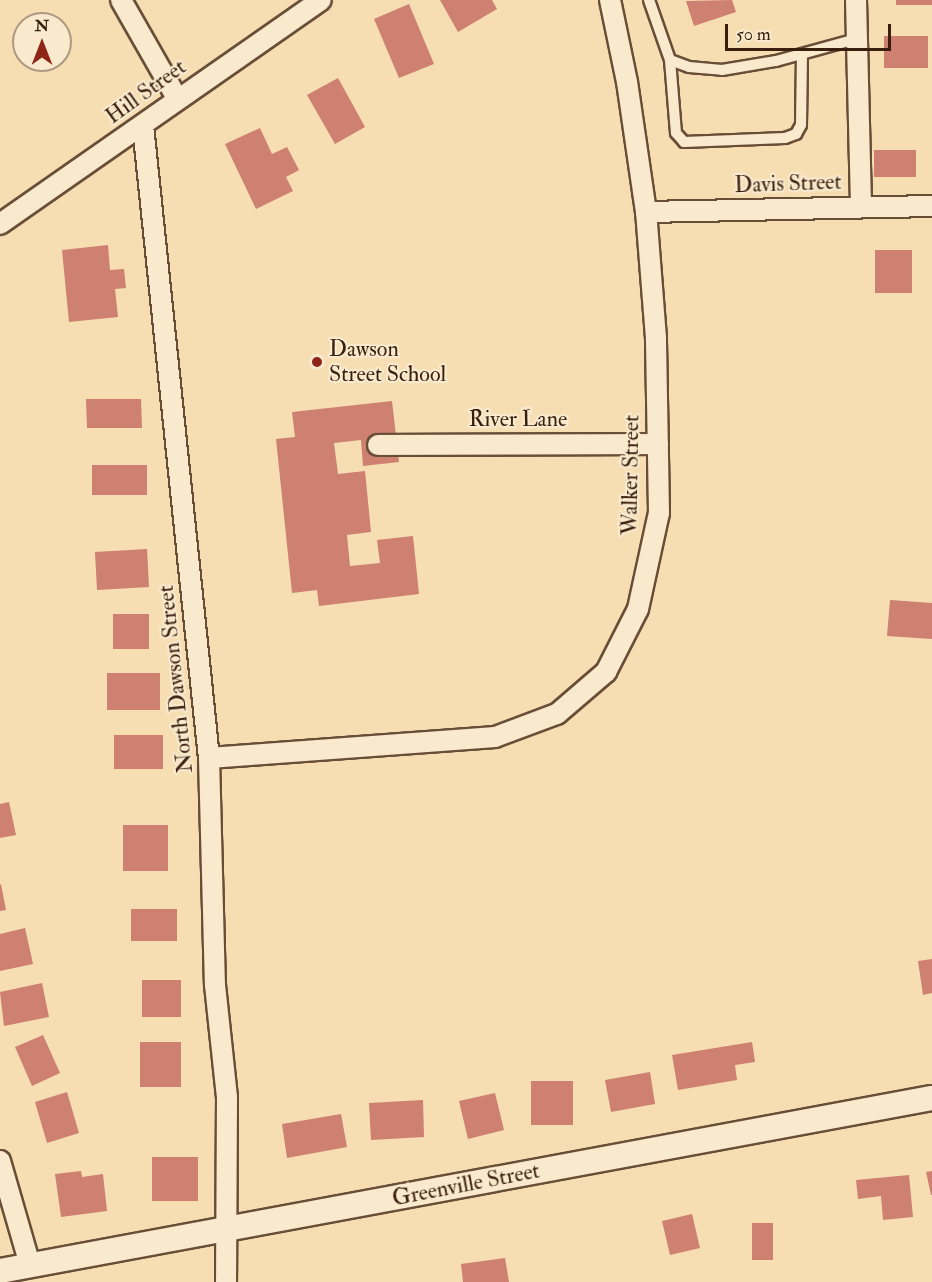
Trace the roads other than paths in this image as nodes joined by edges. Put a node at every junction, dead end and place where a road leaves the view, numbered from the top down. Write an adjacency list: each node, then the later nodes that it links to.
1 (121, 0): 9 (street)
2 (321, 0): 9 (street, Hill Street)
3 (610, 0): 13 (street, Walker Street)
4 (649, 0): 8 (lane)
5 (856, 0): 6 (street)
6 (856, 39): 7 (lane); 11 (street)
7 (802, 54): 8 (lane); 8 (lane)
8 (670, 60)
9 (177, 98): 10 (street, Hill Street)
10 (143, 126): 14 (street, Hill Street); 17 (street, North Dawson Street)
11 (861, 205): 12 (street, Davis Street); 13 (street, Davis Street)
12 (932, 206)
13 (646, 212): 15 (street, Walker Street)
14 (0, 224)
15 (658, 444): 16 (street, River Lane); 17 (street, Walker Street)
16 (378, 445)
17 (209, 758): 20 (street, North Dawson Street)
18 (932, 1098): 20 (street, Greenville Street)
19 (0, 1161): 21 (street)
20 (228, 1230): 21 (street, Greenville Street); 23 (street, North Dawson Street)
21 (30, 1265): 22 (street, Greenville Street)
22 (0, 1270)
23 (226, 1282)

